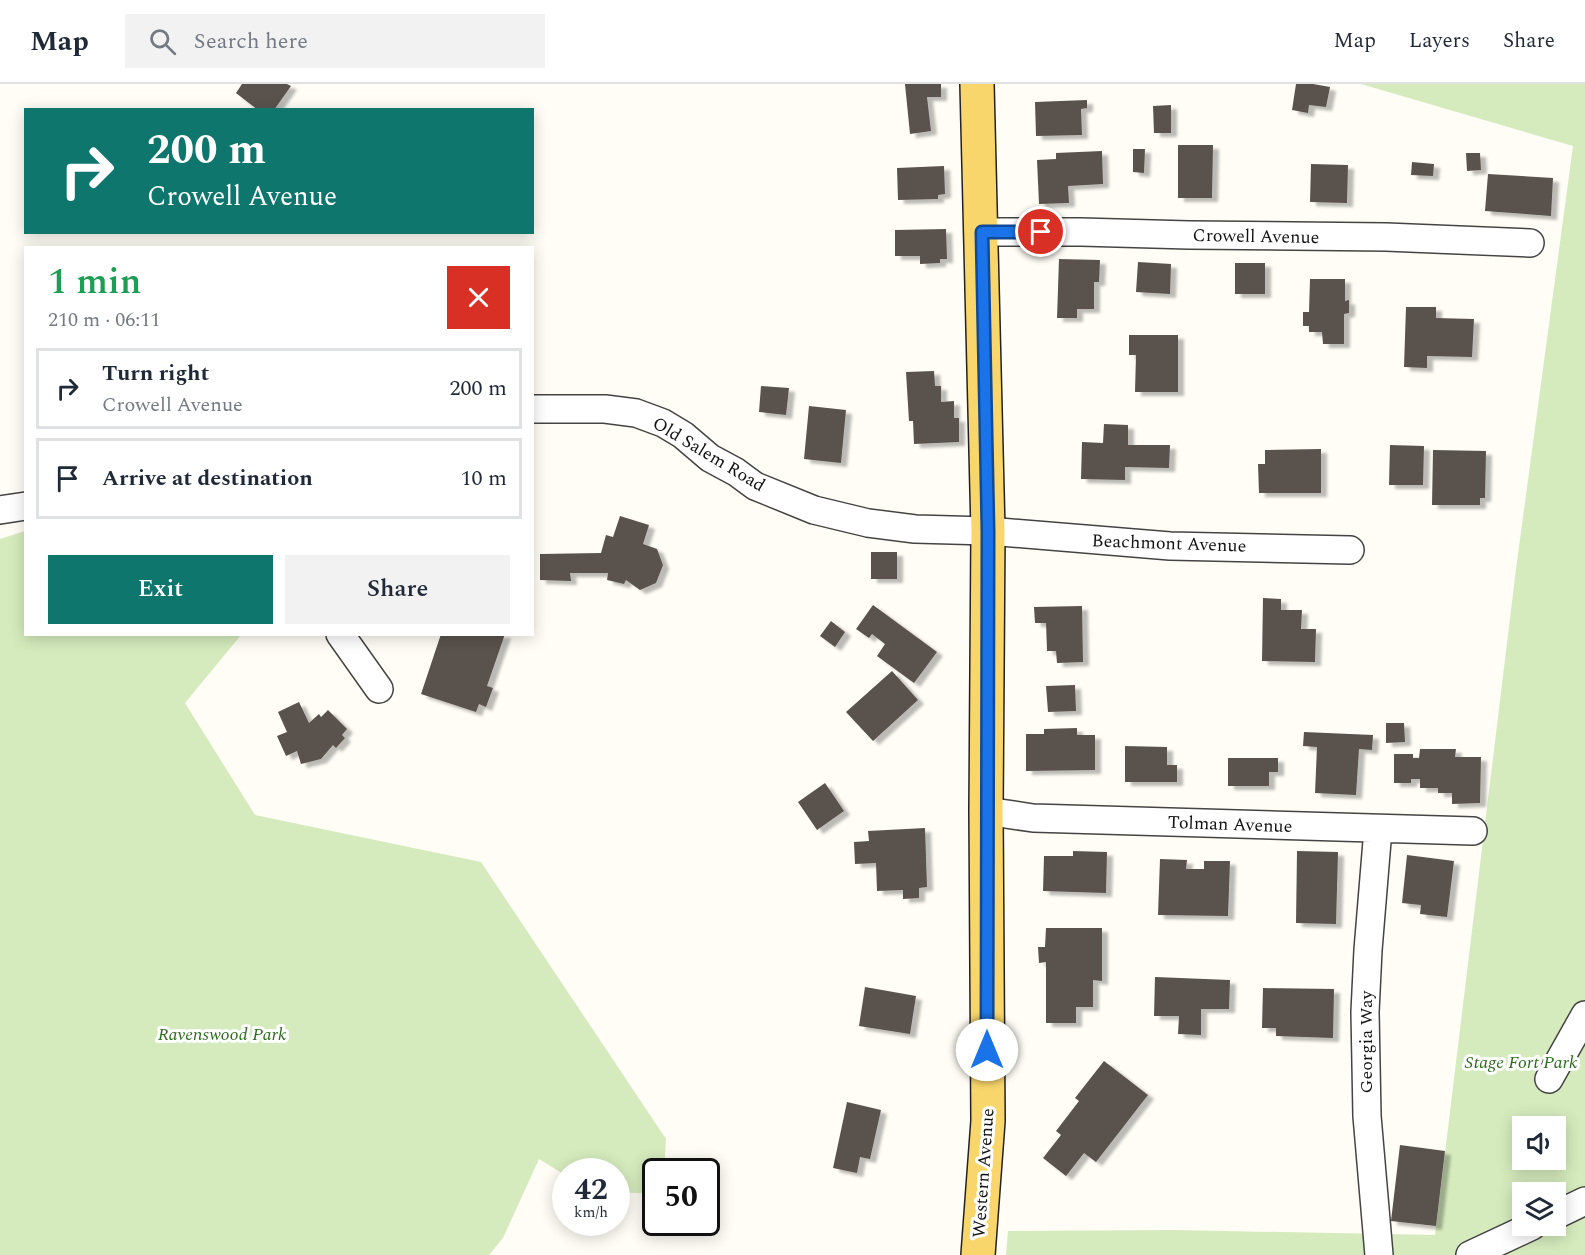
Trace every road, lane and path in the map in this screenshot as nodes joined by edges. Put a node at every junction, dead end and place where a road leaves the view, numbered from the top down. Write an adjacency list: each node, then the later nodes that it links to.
1 (977, 84): 2 (main road, Western Avenue)
2 (982, 232): 3 (street, Crowell Avenue); 7 (main road, Western Avenue)
3 (1530, 243)
4 (534, 409): 7 (street, Old Salem Road)
5 (24, 506): 6 (street)
6 (0, 510)
7 (988, 531): 8 (street, Beachmont Avenue); 11 (main road, Western Avenue)
8 (1350, 550)
9 (341, 636): 10 (street)
10 (379, 689)
11 (986, 811): 12 (street, Tolman Avenue); 19 (main road, Western Avenue)
12 (1378, 830): 13 (street, Tolman Avenue); 20 (street, Georgia Way)
13 (1473, 831)
14 (1585, 1014): 15 (street)
15 (1549, 1079)
16 (1585, 1201): 17 (street)
17 (1566, 1210)
18 (1512, 1235): 21 (street)
19 (978, 1255)
20 (1379, 1255)
21 (1470, 1255)

